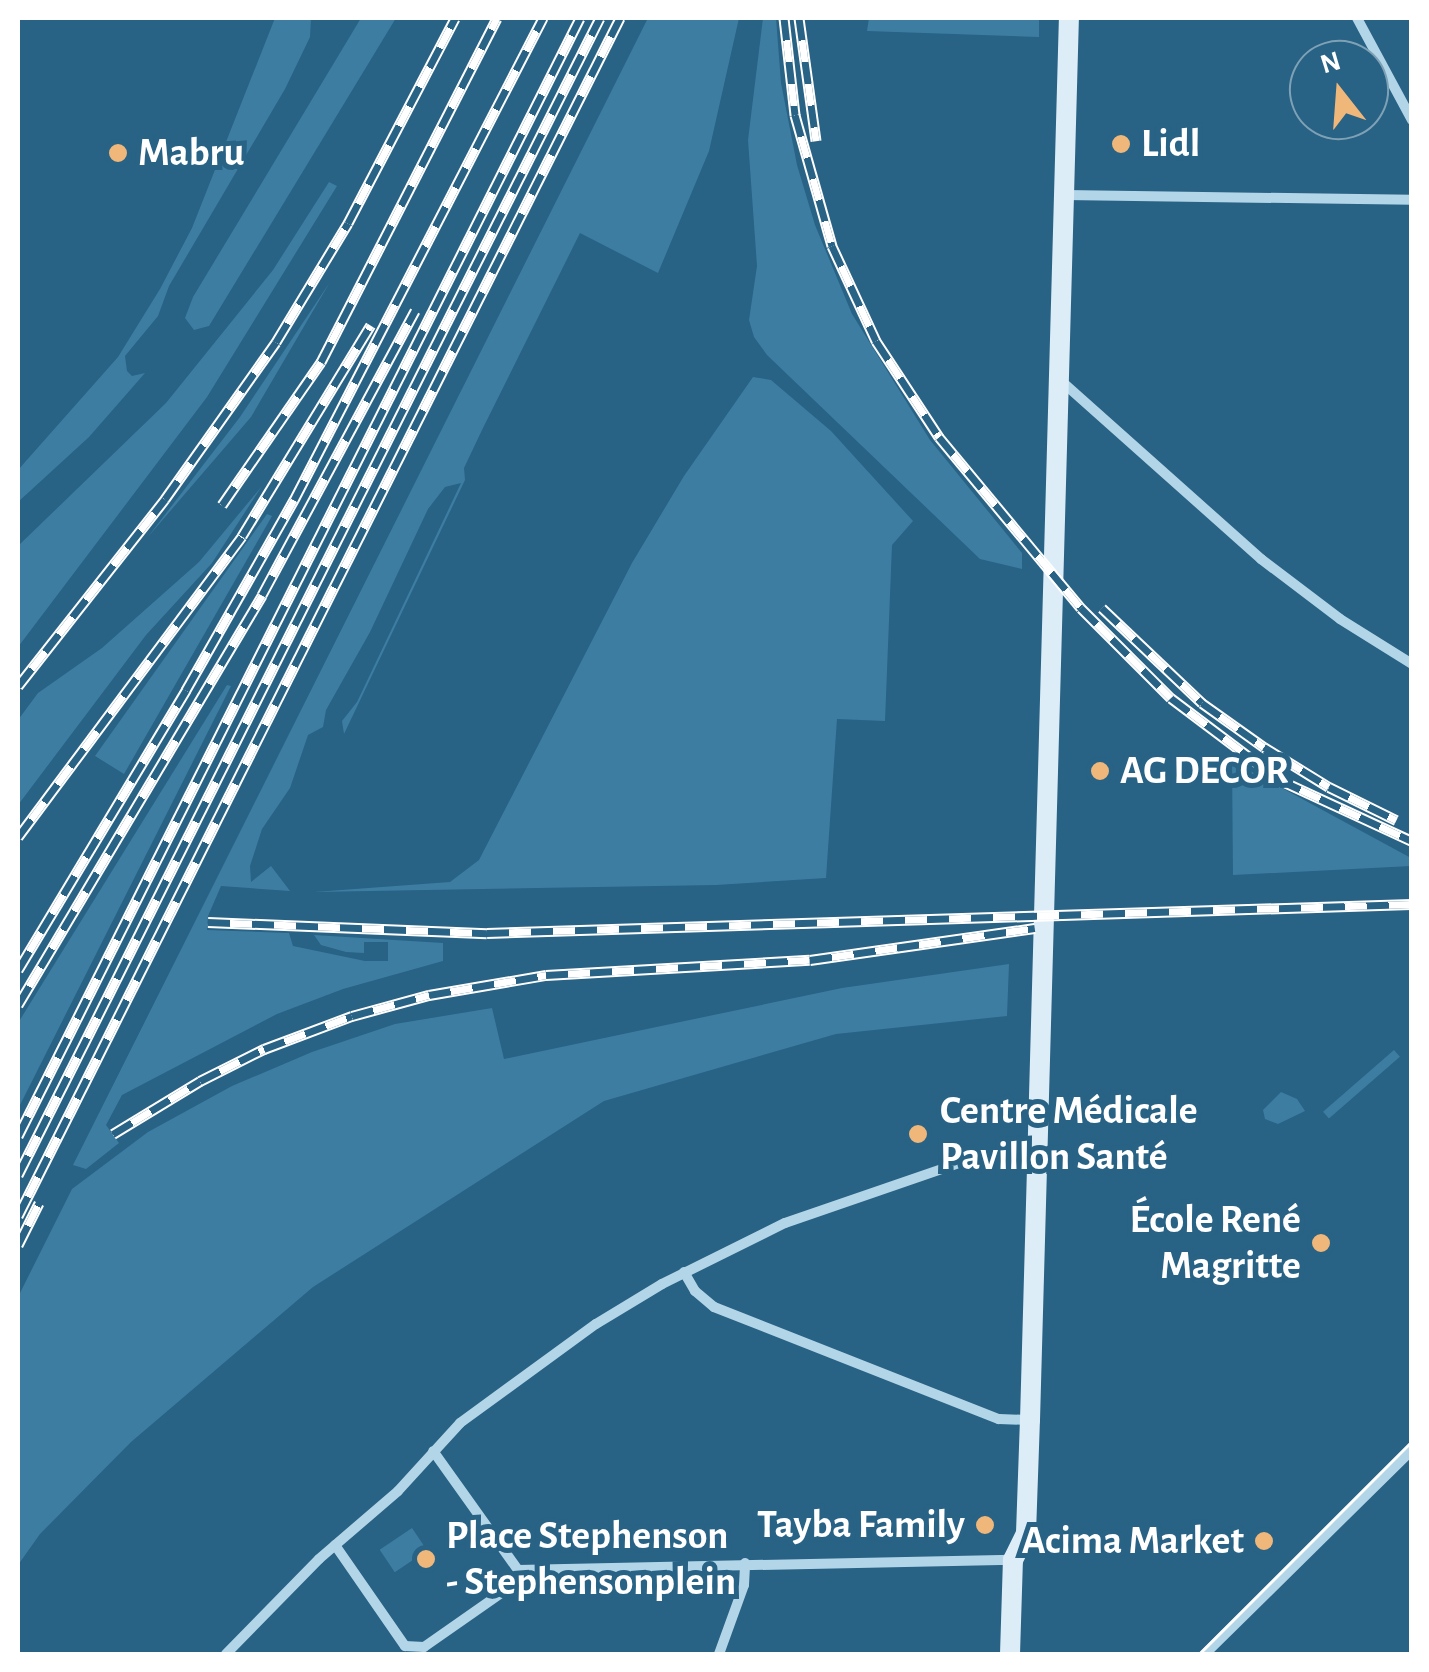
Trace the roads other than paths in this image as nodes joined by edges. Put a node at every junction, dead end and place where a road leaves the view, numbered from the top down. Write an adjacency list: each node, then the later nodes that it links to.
1 (1069, 18): 4 (street)
2 (1357, 18): 3 (street)
3 (1412, 120)
4 (1065, 195): 5 (street); 6 (street)
5 (1412, 200)
6 (1058, 378): 7 (street); 8 (street)
7 (1412, 664)
8 (1038, 1144): 9 (street); 10 (street)
9 (684, 1272): 10 (street); 12 (street)
10 (1030, 1420): 14 (street)
11 (1412, 1450): 22 (street)
12 (433, 1451): 13 (street); 16 (street)
13 (335, 1545): 17 (street); 18 (street)
14 (1013, 1560): 15 (street); 21 (street)
15 (745, 1563): 16 (street); 20 (street)
16 (518, 1570): 17 (street)
17 (405, 1646): 19 (street)
18 (226, 1654)
19 (394, 1654)
20 (719, 1654)
21 (1010, 1654)
22 (1205, 1654)

